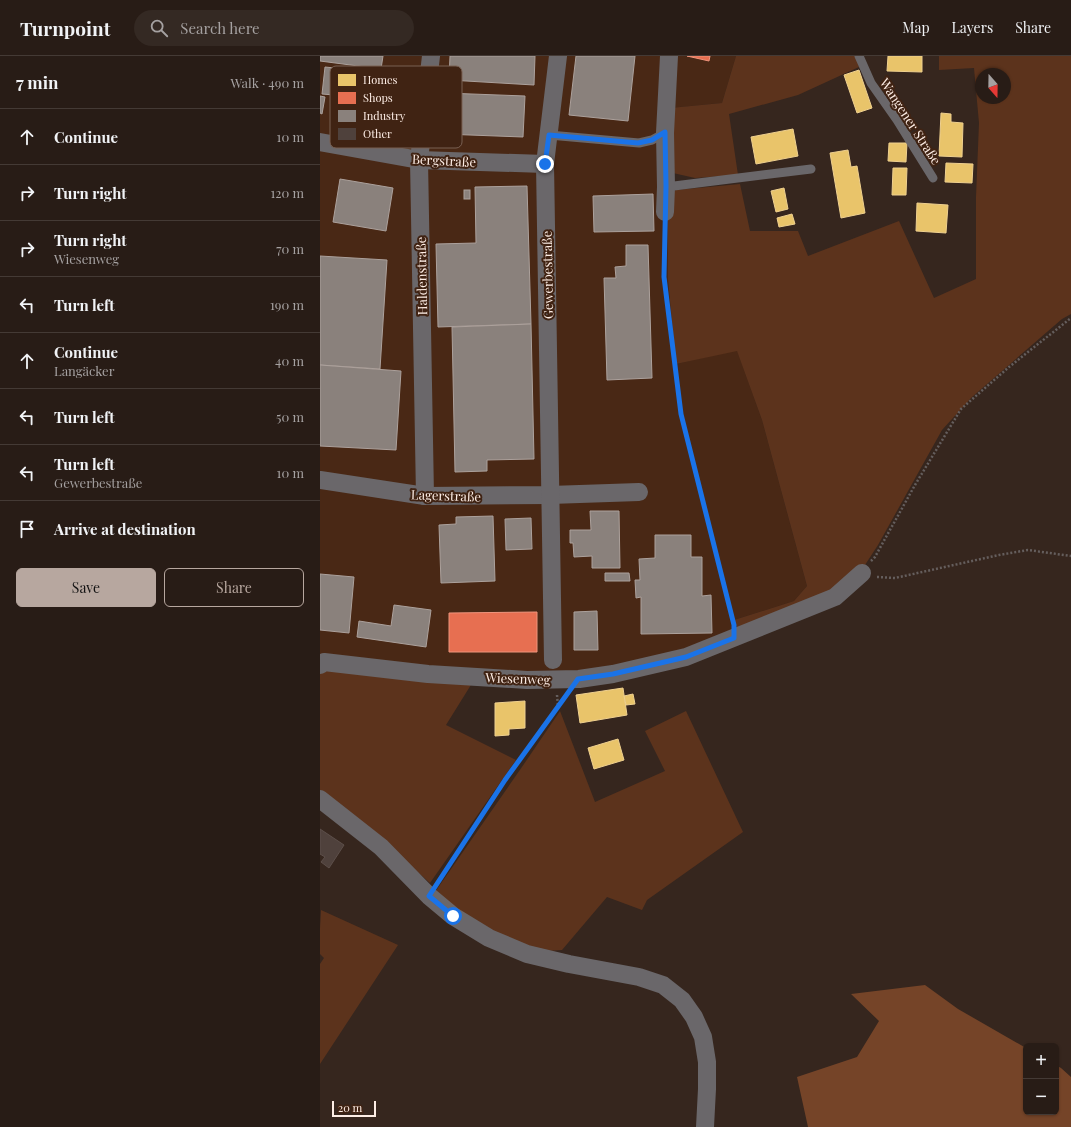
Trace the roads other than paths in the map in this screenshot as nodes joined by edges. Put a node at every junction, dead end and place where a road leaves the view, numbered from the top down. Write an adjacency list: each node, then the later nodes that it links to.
1 (431, 56): 5 (street, Haldenstraße)
2 (558, 56): 7 (street, Gewerbestraße)
3 (669, 56): 6 (street)
4 (859, 56): 15 (lane, Wangener Straße)
5 (430, 66)
6 (665, 132): 7 (lane); 16 (street)
7 (549, 135): 13 (street, Gewerbestraße)
8 (320, 142): 9 (street, Bergstraße)
9 (330, 144)
10 (353, 148): 12 (street, Bergstraße)
11 (420, 148): 12 (street, Haldenstraße)
12 (419, 160): 13 (street, Bergstraße); 21 (street, Haldenstraße)
13 (545, 164): 20 (street, Gewerbestraße)
14 (810, 169): 16 (lane)
15 (933, 178)
16 (666, 186): 17 (street)
17 (665, 212)
18 (320, 480): 21 (street, Lagerstraße)
19 (639, 492): 20 (street, Lagerstraße)
20 (550, 495): 21 (street, Lagerstraße); 23 (street)
21 (425, 496)
22 (862, 573): 24 (street, Wiesenweg)
23 (553, 660)
24 (320, 665)
25 (320, 799): 26 (street)
26 (705, 1127)

